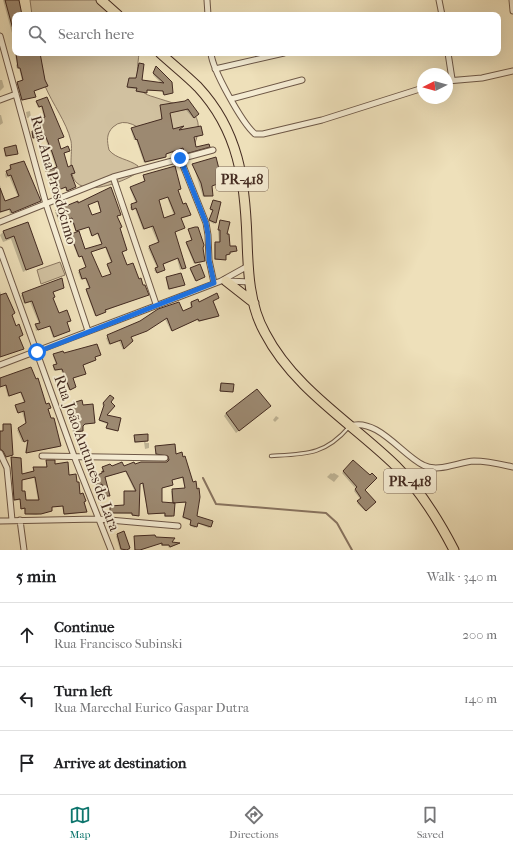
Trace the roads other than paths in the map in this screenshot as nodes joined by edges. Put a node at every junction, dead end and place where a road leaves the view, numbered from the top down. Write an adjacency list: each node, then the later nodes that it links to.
1 (207, 0): 7 (street)
2 (439, 0): 8 (street)
3 (512, 0): 5 (street)
4 (104, 1): 6 (highway)
5 (513, 10)
6 (115, 12)
7 (208, 12)
8 (441, 12)
9 (0, 36): 20 (street, Rua Ana Prosdócimo)
10 (163, 56): 29 (highway, PR-418)
11 (210, 56): 15 (street)
12 (271, 56): 15 (street)
13 (448, 56): 14 (street)
14 (449, 68)
15 (215, 69): 21 (street)
16 (513, 71): 18 (street)
17 (302, 80): 21 (street)
18 (453, 80)
19 (417, 90): 21 (street)
20 (16, 94): 22 (street); 26 (street, Rua Ana Prosdócimo)
21 (231, 99)
22 (0, 100)
23 (213, 150): 24 (street)
24 (180, 158): 25 (street); 32 (street)
25 (113, 177): 26 (street); 34 (street)
26 (46, 204): 27 (street); 35 (street, Rua Ana Prosdócimo)
27 (0, 222)
28 (0, 250): 36 (street, Rua João Antunes de Lara)
29 (248, 266): 30 (street); 31 (highway, PR-418)
30 (224, 281): 31 (street); 32 (street); 33 (highway)
31 (250, 282): 33 (highway, PR-418)
32 (214, 283): 34 (street)
33 (254, 303): 38 (highway, PR-418)
34 (156, 304): 35 (street)
35 (88, 331): 36 (street)
36 (37, 352): 37 (street); 41 (street, Rua João Antunes de Lara)
37 (0, 365)
38 (350, 426): 42 (lane); 44 (street); 52 (highway, PR-418)
39 (0, 453): 46 (street)
40 (42, 456): 41 (street)
41 (74, 456): 43 (street); 45 (street, Rua João Antunes de Lara)
42 (271, 456)
43 (165, 458)
44 (513, 467)
45 (98, 519): 47 (street); 49 (street); 51 (street, Rua João Antunes de Lara)
46 (12, 520): 47 (street); 48 (street)
47 (20, 520): 50 (street)
48 (0, 521)
49 (178, 526)
50 (24, 550)
51 (111, 550)
52 (454, 550)

